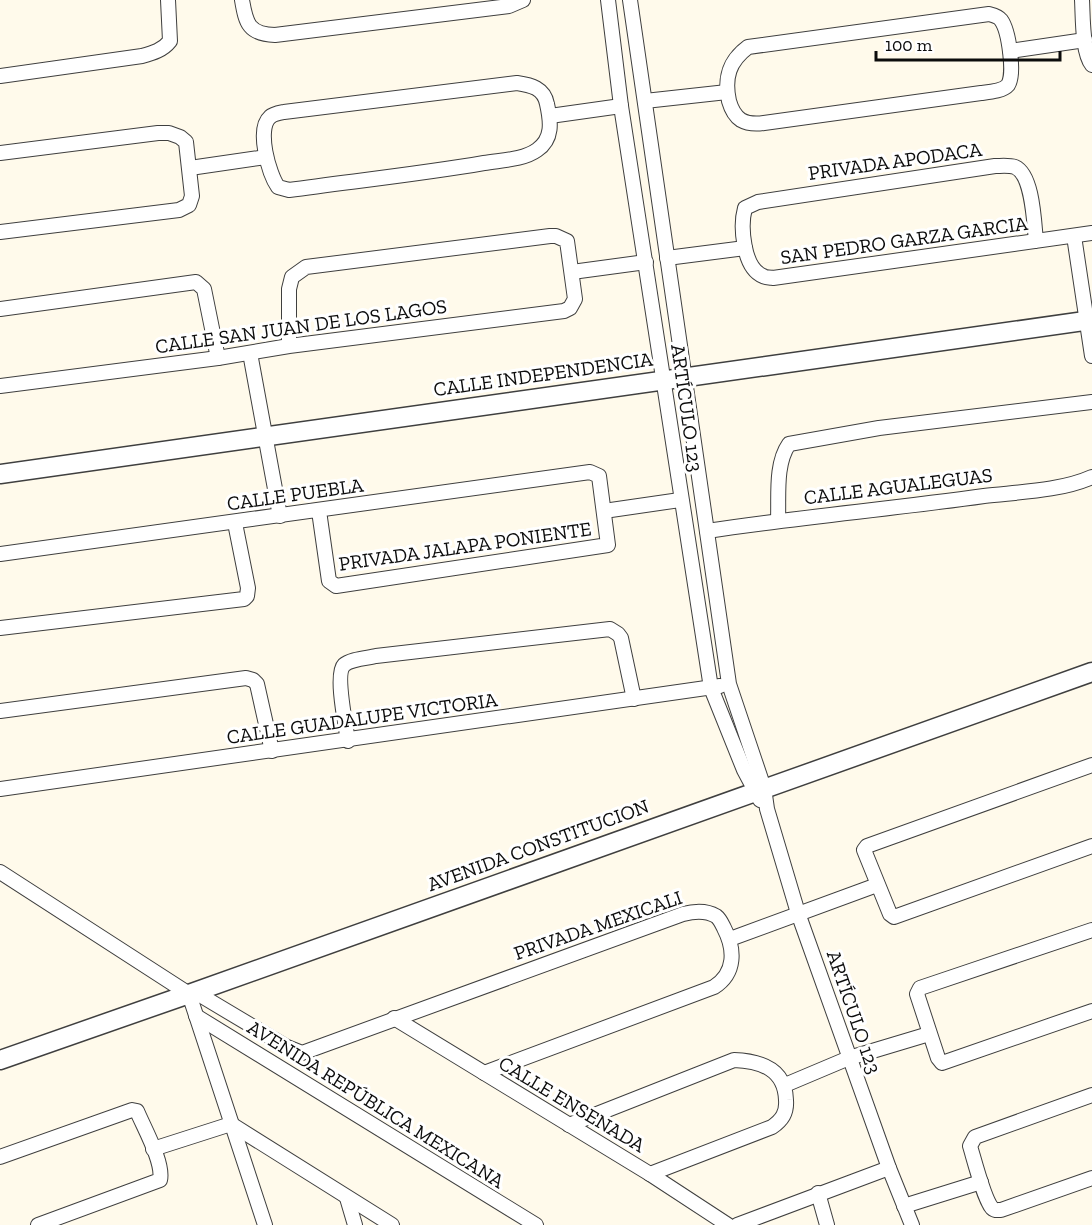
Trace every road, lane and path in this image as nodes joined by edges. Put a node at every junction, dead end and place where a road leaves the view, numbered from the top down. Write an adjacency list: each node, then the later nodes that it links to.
1 (168, 0): 10 (street)
2 (242, 0): 3 (street)
3 (523, 0)
4 (608, 0): 13 (street, ARTÍCULO 123)
5 (630, 0): 12 (street, ARTÍCULO 123)
6 (1082, 0): 7 (street)
7 (1085, 40): 8 (street); 9 (street)
8 (1010, 51): 11 (street); 11 (street)
9 (1092, 65)
10 (0, 76)
11 (727, 92): 12 (street)
12 (645, 101): 23 (street, ARTÍCULO 123)
13 (621, 106): 14 (street); 24 (street, ARTÍCULO 123)
14 (550, 116): 16 (street); 16 (street)
15 (0, 153): 17 (street)
16 (266, 157): 17 (street)
17 (190, 168): 18 (street)
18 (0, 231)
19 (1092, 233): 20 (street, SAN PEDRO GARZA GARCIA)
20 (1074, 236): 21 (street, SAN PEDRO GARZA GARCIA); 27 (street)
21 (1036, 241): 22 (street, SAN PEDRO GARZA GARCIA); 22 (street, PRIVADA APODACA)
22 (745, 248): 23 (street)
23 (667, 258): 32 (street, ARTÍCULO 123)
24 (646, 262): 25 (street); 33 (street, ARTÍCULO 123)
25 (572, 272): 28 (street, CALLE SAN JUAN DE LOS LAGOS); 28 (street)
26 (0, 309): 31 (street)
27 (1090, 320): 30 (street); 32 (street, CALLE INDEPENDENCIA)
28 (289, 346): 29 (street, CALLE SAN JUAN DE LOS LAGOS)
29 (250, 353): 31 (street, CALLE SAN JUAN DE LOS LAGOS); 36 (street)
30 (1092, 356)
31 (218, 358): 34 (street, CALLE SAN JUAN DE LOS LAGOS)
32 (684, 377): 33 (street, CALLE INDEPENDENCIA); 45 (street, ARTÍCULO 123)
33 (663, 380): 36 (street, CALLE INDEPENDENCIA); 39 (street, ARTÍCULO 123)
34 (0, 386)
35 (1092, 402): 43 (street)
36 (266, 435): 37 (street, CALLE INDEPENDENCIA); 42 (street)
37 (0, 474)
38 (1092, 477): 43 (street, CALLE AGUALEGUAS)
39 (680, 500): 41 (street); 50 (street, ARTÍCULO 123)
40 (318, 511): 41 (street, CALLE PUEBLA); 41 (street, PRIVADA JALAPA PONIENTE); 42 (street, CALLE PUEBLA)
41 (604, 511)
42 (280, 516): 44 (street, CALLE PUEBLA)
43 (778, 520): 45 (street, CALLE AGUALEGUAS)
44 (235, 523): 46 (street, CALLE PUEBLA); 47 (street)
45 (707, 531): 49 (street, ARTÍCULO 123)
46 (0, 554)
47 (0, 628)
48 (1092, 672): 57 (street, AVENIDA CONSTITUCION)
49 (729, 684): 50 (street, CALLE GUADALUPE VICTORIA); 57 (street, ARTÍCULO 123)
50 (711, 688): 51 (street, CALLE GUADALUPE VICTORIA); 57 (street, ARTÍCULO 123)
51 (634, 699): 53 (street, CALLE GUADALUPE VICTORIA); 53 (street)
52 (0, 711): 54 (street)
53 (348, 741): 54 (street, CALLE GUADALUPE VICTORIA)
54 (272, 751): 56 (street, CALLE GUADALUPE VICTORIA)
55 (1092, 765): 60 (street)
56 (0, 789)
57 (759, 789): 61 (street, ARTÍCULO 123); 64 (street, AVENIDA CONSTITUCION)
58 (1092, 846): 60 (street)
59 (0, 872): 64 (street)
60 (878, 885): 61 (street)
61 (798, 913): 63 (street); 69 (street, ARTÍCULO 123)
62 (1092, 930): 68 (street)
63 (730, 939): 67 (street, PRIVADA MEXICALI); 71 (street)
64 (192, 993): 66 (street); 67 (street, PRIVADA MEXICALI); 70 (street, AVENIDA CONSTITUCION)
65 (1092, 1011): 68 (street)
66 (196, 1016): 74 (street); 89 (street, AVENIDA REPÚBLICA MEXICANA)
67 (394, 1018): 71 (street, CALLE ENSENADA)
68 (929, 1034): 69 (street)
69 (849, 1058): 72 (street); 78 (street, ARTÍCULO 123)
70 (0, 1060)
71 (484, 1073): 75 (street, CALLE ENSENADA)
72 (785, 1085): 75 (street); 79 (street)
73 (1092, 1095): 81 (street)
74 (231, 1124): 76 (street); 83 (street); 86 (street)
75 (569, 1125): 79 (street, CALLE ENSENADA)
76 (153, 1149): 77 (street); 85 (street)
77 (0, 1157)
78 (889, 1168): 82 (street); 84 (street, ARTÍCULO 123)
79 (650, 1174): 90 (street, CALLE ENSENADA)
80 (1092, 1178): 81 (street)
81 (981, 1182): 84 (street)
82 (818, 1193): 91 (street); 92 (street)
83 (347, 1198): 87 (street); 88 (street)
84 (904, 1206): 93 (street, ARTÍCULO 123)
85 (38, 1225)
86 (265, 1225)
87 (355, 1225)
88 (392, 1225)
89 (536, 1225)
90 (728, 1225)
91 (737, 1225)
92 (827, 1225)
93 (912, 1225)

